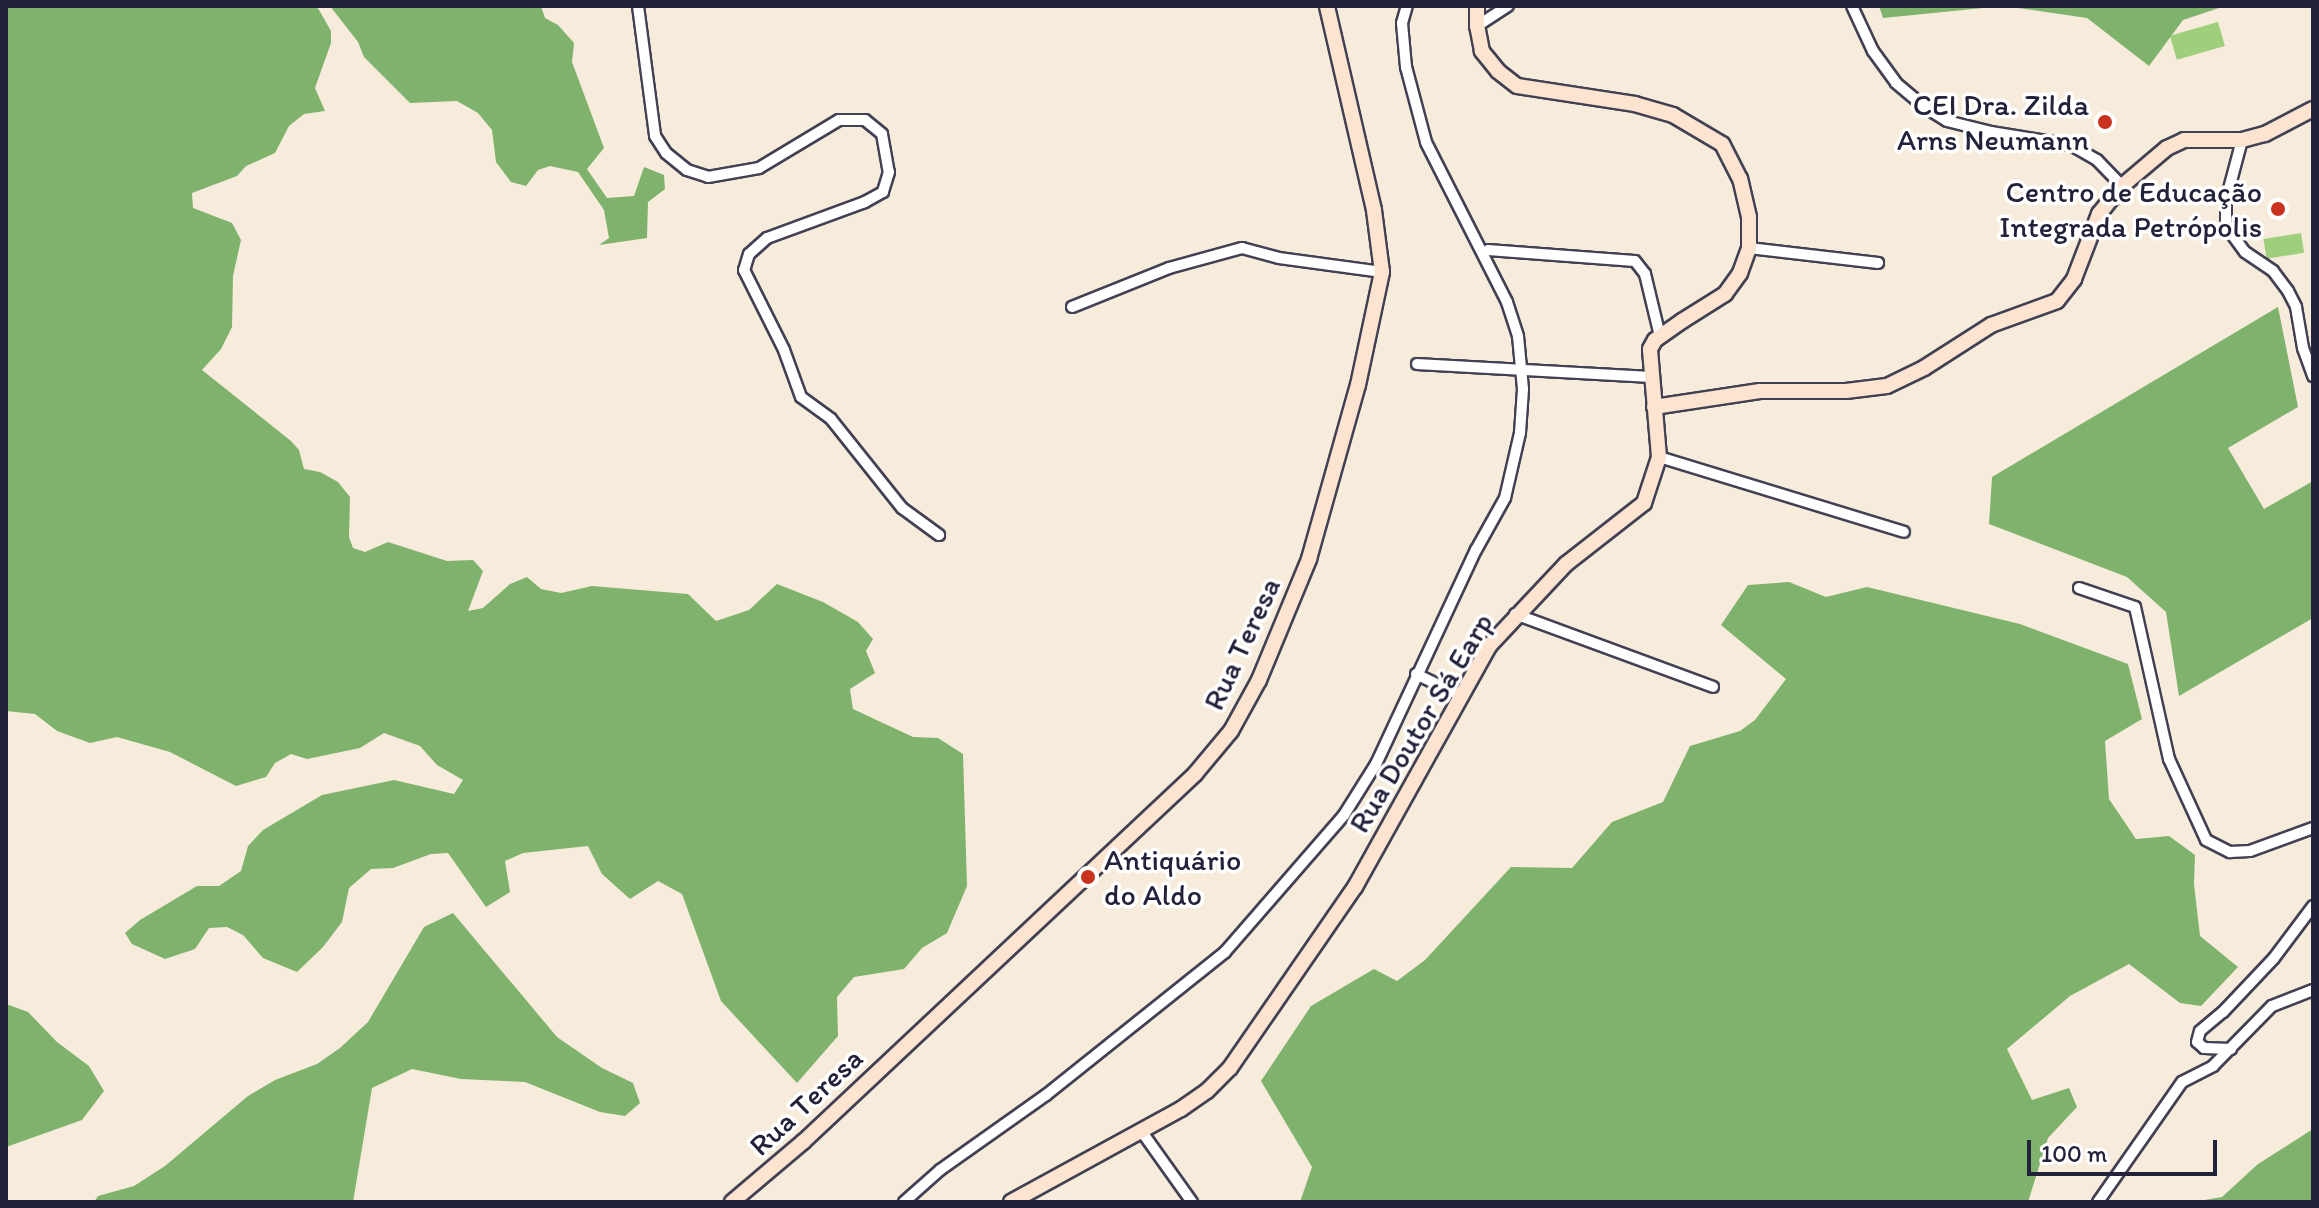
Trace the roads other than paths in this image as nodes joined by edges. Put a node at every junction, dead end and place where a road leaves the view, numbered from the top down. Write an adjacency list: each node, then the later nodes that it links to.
1 (638, 6): 24 (street)
2 (1327, 6): 14 (main road, Rua Teresa)
3 (1407, 6): 18 (street)
4 (1477, 6): 7 (main road)
5 (1508, 6): 7 (street)
6 (1852, 6): 10 (street)
7 (1477, 26): 11 (main road)
8 (2313, 109): 9 (main road)
9 (2242, 140): 10 (main road); 19 (street)
10 (2122, 186): 21 (main road)
11 (1749, 248): 13 (street); 16 (main road)
12 (1488, 250): 16 (street)
13 (1878, 263)
14 (1382, 272): 15 (street); 35 (main road, Rua Teresa)
15 (1072, 307)
16 (1660, 336): 20 (main road, Rua Doutor Sá Earp)
17 (1417, 364): 18 (street)
18 (1521, 370): 20 (street); 27 (street)
19 (2313, 376)
20 (1651, 377): 21 (main road, Rua Doutor Sá Earp)
21 (1654, 407): 22 (main road, Rua Doutor Sá Earp)
22 (1659, 457): 23 (street); 26 (main road, Rua Doutor Sá Earp)
23 (1904, 532)
24 (939, 535)
25 (2079, 588): 30 (street)
26 (1515, 614): 28 (street); 29 (main road, Rua Doutor Sá Earp)
27 (1416, 674): 29 (street); 36 (street)
28 (1713, 687)
29 (1461, 696): 34 (main road, Rua Doutor Sá Earp)
30 (2313, 828)
31 (2313, 906): 33 (street)
32 (2313, 990): 33 (street)
33 (2231, 1049): 39 (street)
34 (1142, 1132): 37 (main road, Rua Doutor Sá Earp); 38 (street)
35 (732, 1202)
36 (904, 1202)
37 (1011, 1202)
38 (1192, 1202)
39 (2098, 1202)

